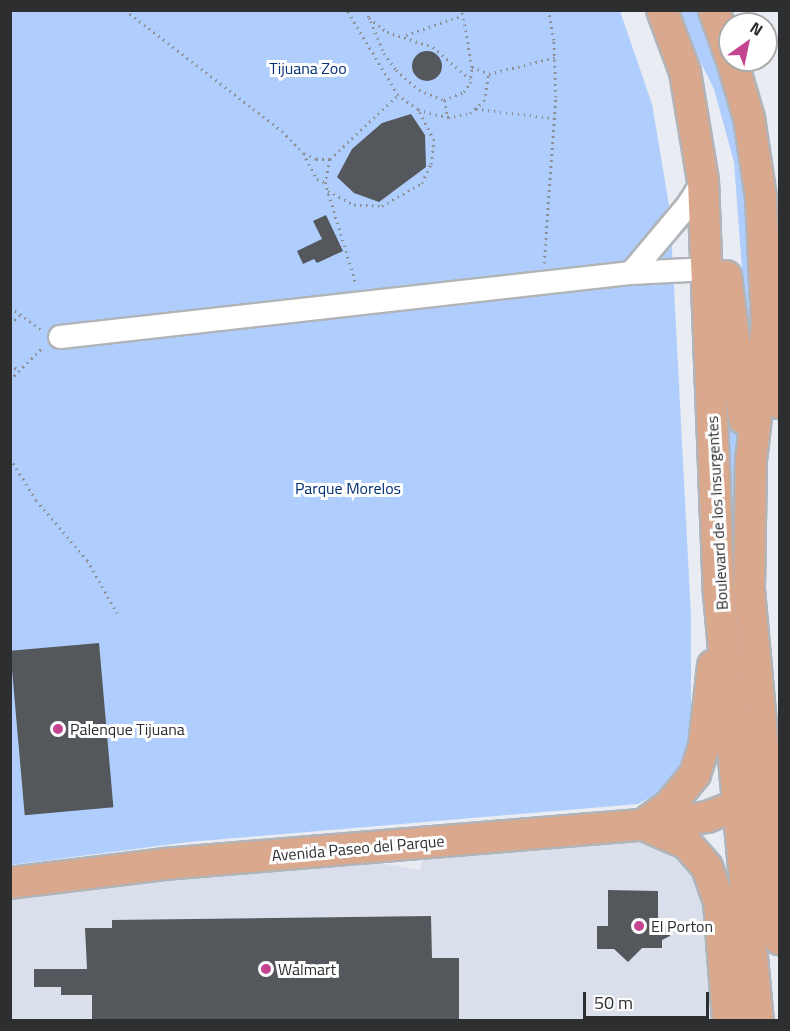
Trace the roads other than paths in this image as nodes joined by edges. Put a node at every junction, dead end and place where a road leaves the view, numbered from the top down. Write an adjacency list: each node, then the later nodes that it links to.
1 (662, 10): 2 (main road, Boulevard de los Insurgentes)
2 (685, 72): 4 (main road, Boulevard de los Insurgentes); 9 (main road)
3 (736, 72): 7 (main road)
4 (703, 181): 5 (main road, Boulevard de los Insurgentes); 6 (lane)
5 (708, 269): 6 (lane); 12 (main road, Boulevard de los Insurgentes)
6 (631, 273): 8 (lane)
7 (767, 324): 9 (main road); 10 (main road)
8 (60, 337)
9 (748, 372): 11 (main road)
10 (780, 403)
11 (751, 460): 13 (main road); 14 (main road, Boulevard de los Insurgentes)
12 (719, 594): 14 (main road, Boulevard de los Insurgentes); 16 (main road)
13 (780, 729)
14 (763, 814): 15 (main road, Avenida Paseo del Parque); 18 (main road, Boulevard de los Insurgentes); 21 (main road, Boulevard de los Insurgentes)
15 (701, 818): 16 (main road, Avenida Paseo del Parque); 20 (main road)
16 (643, 825): 17 (main road, Avenida Paseo del Parque); 19 (main road)
17 (10, 883)
18 (780, 940)
19 (728, 1020)
20 (745, 1020)
21 (758, 1020)

